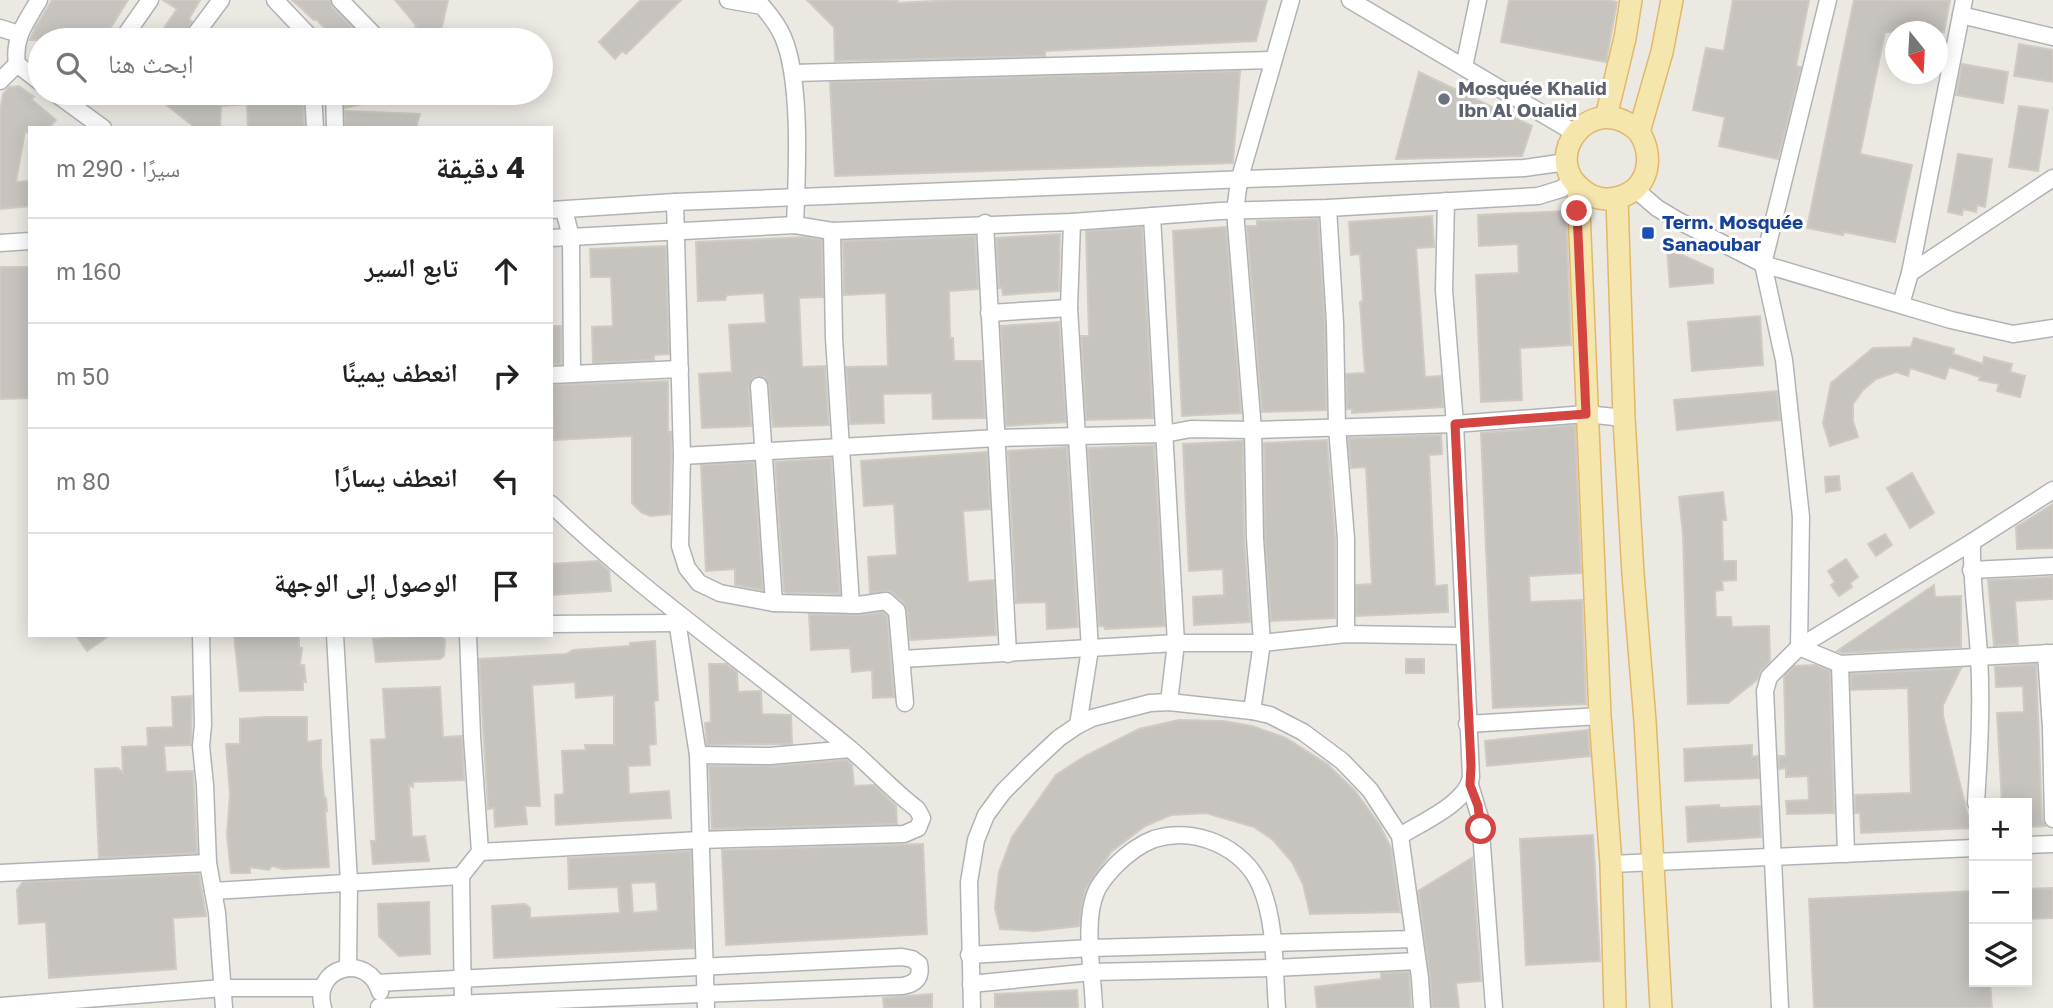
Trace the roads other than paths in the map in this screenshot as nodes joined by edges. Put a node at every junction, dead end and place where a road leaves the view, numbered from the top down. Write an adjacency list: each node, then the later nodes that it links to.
1 (39, 0): 20 (street)
2 (150, 0): 16 (street)
3 (220, 0): 17 (street)
4 (275, 0): 18 (street)
5 (340, 0): 19 (street)
6 (728, 0): 13 (street)
7 (1292, 0): 22 (street)
8 (1350, 0): 24 (street)
9 (1478, 0): 24 (street)
10 (1631, 0): 33 (main road)
11 (1672, 0): 37 (main road)
12 (1828, 0): 59 (street)
13 (765, 3): 26 (street)
14 (1962, 8): 21 (street); 60 (street)
15 (0, 28): 20 (street)
16 (130, 28)
17 (200, 28)
18 (302, 28)
19 (367, 28)
20 (19, 34): 23 (street)
21 (2053, 37)
22 (1273, 60): 26 (street); 41 (street)
23 (17, 64): 25 (street); 27 (street)
24 (1464, 67): 38 (street)
25 (28, 73)
26 (793, 73): 43 (street)
27 (0, 81)
28 (72, 105): 32 (street)
29 (78, 105): 32 (street)
30 (314, 105): 35 (street)
31 (334, 105): 36 (street)
32 (76, 108): 34 (street)
33 (1606, 117): 37 (main road); 38 (main road)
34 (100, 126)
35 (315, 126)
36 (335, 126)
37 (1639, 132): 42 (main road)
38 (1575, 133): 39 (main road)
39 (1572, 176): 41 (street); 42 (main road); 44 (street); 69 (main road)
40 (2053, 178): 60 (street)
41 (1239, 181): 43 (street); 48 (street)
42 (1626, 194): 59 (street); 70 (main road)
43 (796, 198): 45 (street); 52 (street)
44 (1446, 201): 46 (street); 71 (street)
45 (675, 202): 47 (street); 54 (street)
46 (1328, 208): 48 (street); 72 (street)
47 (557, 210): 55 (street)
48 (1235, 211): 49 (street); 73 (street)
49 (1152, 216): 50 (street); 74 (street)
50 (1072, 222): 51 (street); 62 (street)
51 (985, 223): 53 (street); 63 (street)
52 (795, 225): 53 (street); 54 (street)
53 (832, 231): 77 (street)
54 (676, 232): 55 (street); 65 (street)
55 (571, 237): 56 (street); 66 (street)
56 (553, 238)
57 (28, 241): 58 (street)
58 (0, 243)
59 (1763, 264): 61 (street); 96 (street)
60 (1910, 273): 61 (street)
61 (1901, 304): 64 (street)
62 (1069, 308): 63 (street); 75 (street)
63 (989, 313): 76 (street)
64 (2053, 328)
65 (680, 369): 66 (street); 79 (street)
66 (572, 374): 67 (street)
67 (553, 375)
68 (759, 386): 78 (street)
69 (1586, 414): 70 (street); 71 (street); 106 (main road)
70 (1624, 418): 123 (main road)
71 (1455, 424): 72 (street); 90 (street)
72 (1337, 427): 73 (street); 89 (street)
73 (1253, 430): 74 (street); 95 (street)
74 (1164, 434): 75 (street); 94 (street)
75 (1078, 436): 76 (street); 97 (street)
76 (997, 438): 77 (street); 99 (street)
77 (841, 448): 78 (street); 86 (street)
78 (762, 450): 79 (street); 85 (street)
79 (682, 456): 85 (street)
80 (2053, 490): 82 (street)
81 (553, 505): 87 (street)
82 (1972, 542): 84 (street); 96 (street)
83 (2053, 566): 84 (street)
84 (1971, 570): 100 (street)
85 (774, 603): 86 (street)
86 (851, 605): 101 (street)
87 (676, 618): 88 (street); 110 (street); 111 (street)
88 (553, 624)
89 (1346, 634): 90 (street); 95 (street)
90 (1464, 636): 107 (street)
91 (201, 637): 124 (street)
92 (335, 637): 128 (street)
93 (468, 637): 120 (street)
94 (1176, 643): 95 (street); 97 (street); 103 (street)
95 (1262, 643): 105 (street)
96 (1799, 647): 102 (street); 122 (street)
97 (1090, 649): 99 (street); 108 (street)
98 (2049, 653): 100 (street); 109 (street)
99 (1008, 654): 101 (street)
100 (1980, 658): 102 (street); 113 (street)
101 (902, 659): 104 (street)
102 (1840, 664): 121 (street)
103 (1169, 702): 105 (street); 108 (street)
104 (905, 703)
105 (1252, 711): 115 (street)
106 (1600, 716): 107 (street); 125 (main road)
107 (1467, 724): 112 (street)
108 (1078, 725): 133 (street)
109 (2052, 728): 114 (street)
110 (850, 749): 111 (street); 116 (street)
111 (698, 755): 116 (street)
112 (1470, 785): 115 (street); 154 (street)
113 (1976, 798)
114 (2053, 820)
115 (1400, 836): 130 (street)
116 (700, 840): 120 (street); 135 (street)
117 (2053, 844): 118 (street)
118 (2032, 845)
119 (1969, 848): 121 (street)
120 (480, 852): 127 (street)
121 (1846, 854): 122 (street)
122 (1774, 857): 123 (street); 157 (street)
123 (1654, 862): 125 (street); 156 (main road)
124 (208, 863): 126 (street); 129 (street)
125 (1611, 864): 155 (main road)
126 (0, 873)
127 (461, 876): 128 (street); 139 (street)
128 (349, 882): 129 (street); 136 (street)
129 (213, 891): 142 (street)
130 (1414, 939): 131 (street); 134 (street)
131 (1272, 944): 132 (street); 132 (street); 137 (street)
132 (1091, 948): 133 (street); 138 (street)
133 (969, 955): 141 (street)
134 (1417, 961): 137 (street); 153 (street)
135 (703, 967): 139 (street); 144 (street); 144 (street)
136 (348, 968): 140 (street); 143 (street)
137 (1274, 968): 138 (street); 152 (street)
138 (1092, 972): 141 (street); 151 (street)
139 (463, 979): 140 (street); 146 (street)
140 (376, 984): 147 (street)
141 (971, 984): 150 (street)
142 (223, 988): 143 (street); 145 (street); 148 (street)
143 (322, 988): 149 (street)
144 (705, 1001): 146 (street)
145 (0, 1006)
146 (463, 1006): 147 (street)
147 (379, 1007)
148 (224, 1008)
149 (323, 1008)
150 (972, 1008)
151 (1094, 1008)
152 (1277, 1008)
153 (1422, 1008)
154 (1494, 1008)
155 (1615, 1008)
156 (1661, 1008)
157 (1780, 1008)

